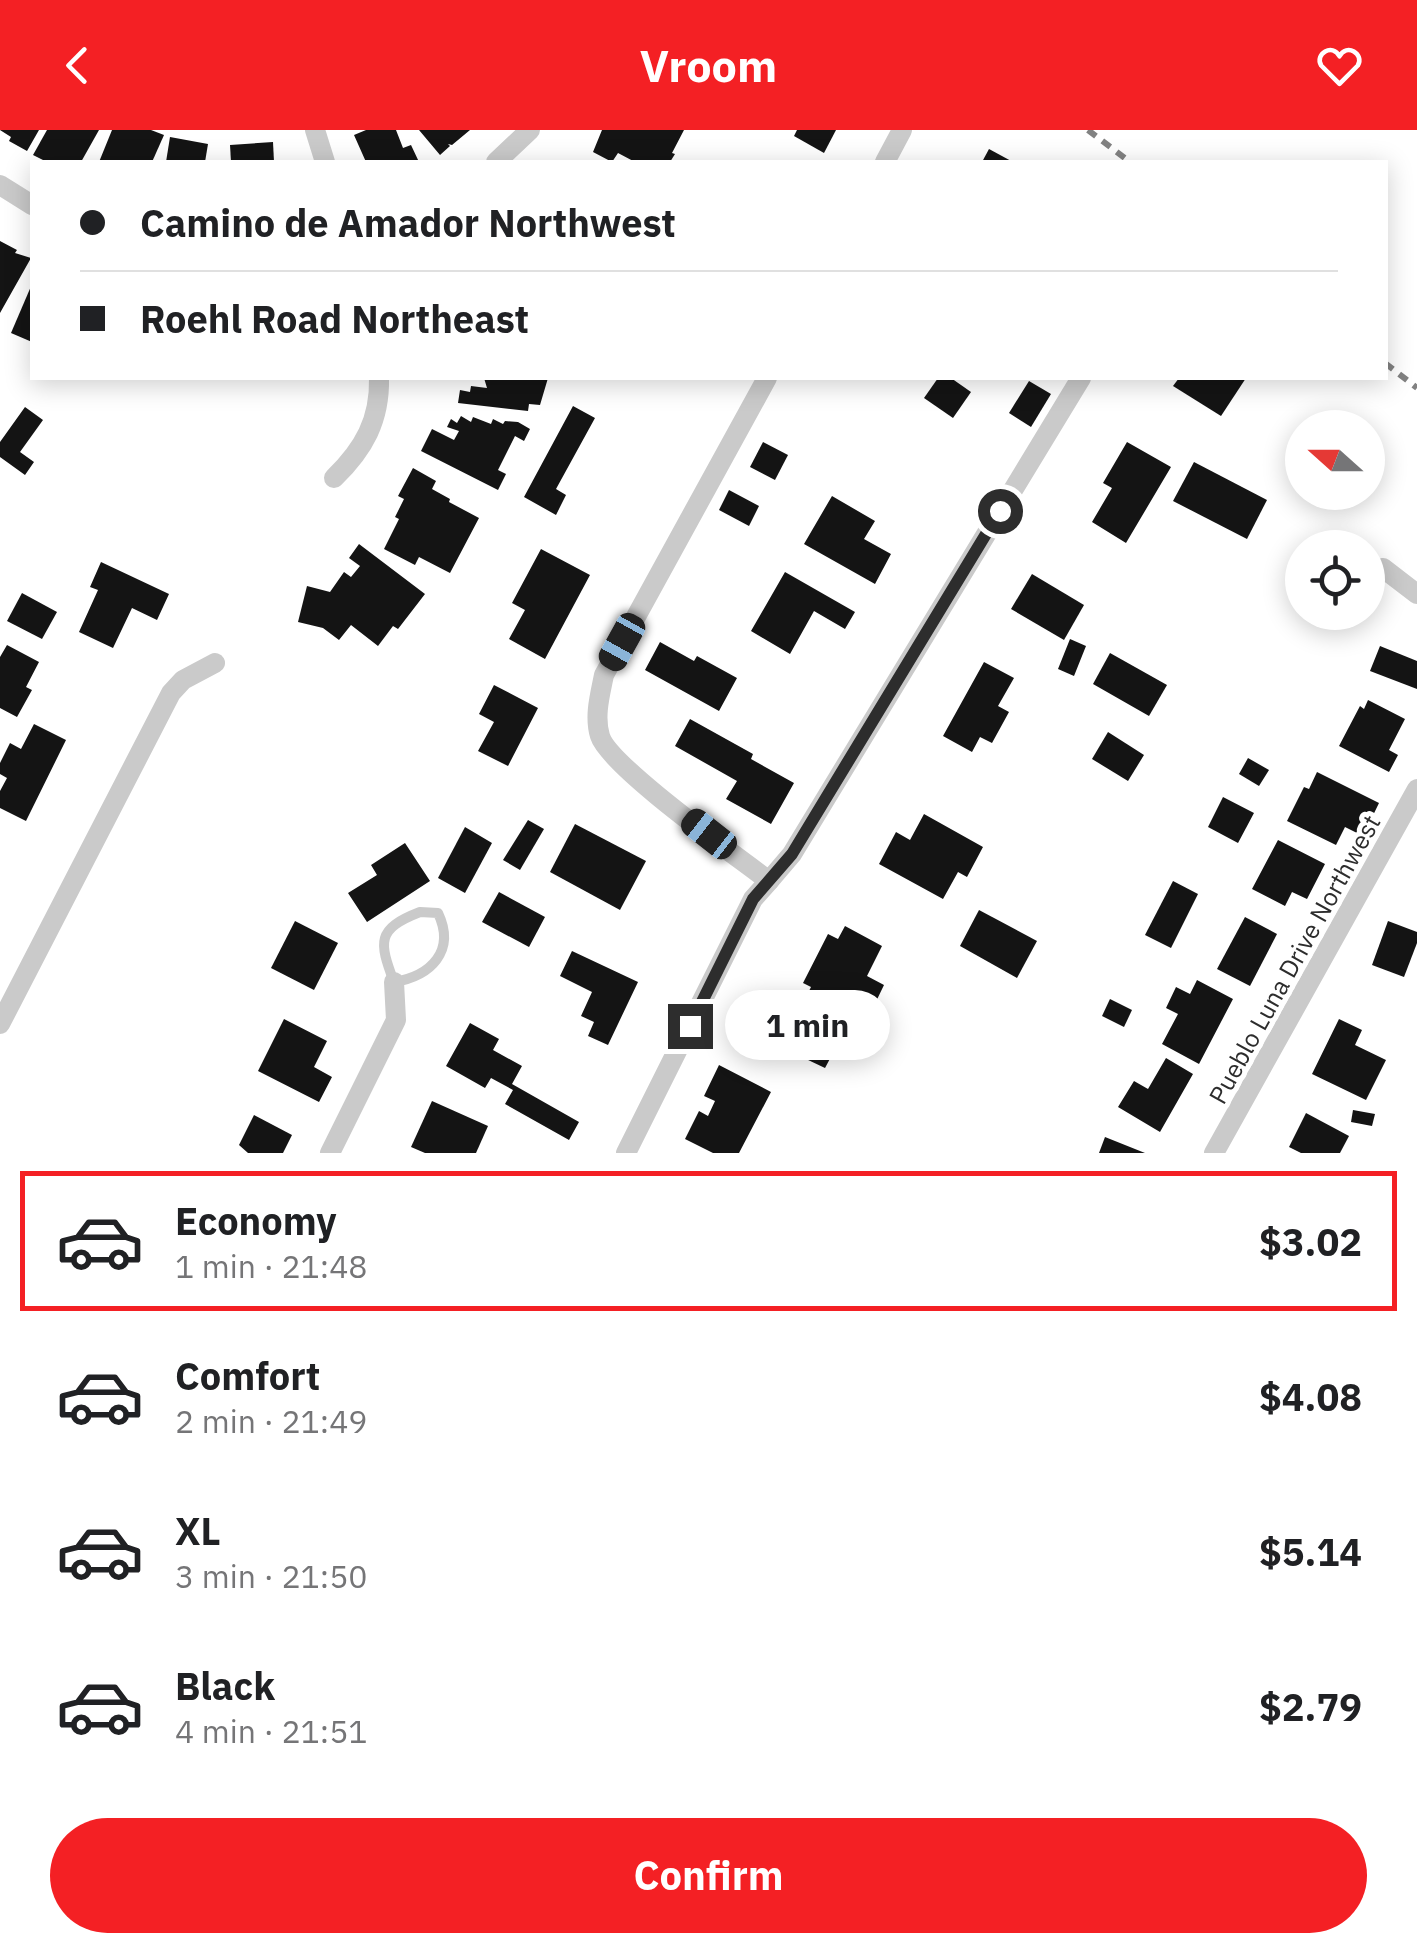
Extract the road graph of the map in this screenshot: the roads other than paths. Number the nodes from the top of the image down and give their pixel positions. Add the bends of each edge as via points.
1 (315, 130) edge
2 (530, 130) edge
3 (902, 130) edge
4 (324, 160) edge
5 (498, 160) edge
6 (885, 160) edge
7 (0, 186) edge
8 (30, 203) edge
9 (379, 380) edge
10 (766, 380) edge
11 (1080, 380) edge
12 (334, 478) dead end
13 (1385, 570) edge
14 (1417, 594) edge
15 (215, 663) dead end
16 (1417, 788) edge
17 (769, 881) junction
18 (394, 982) junction
19 (0, 1024) edge
20 (330, 1153) edge
21 (626, 1153) edge
22 (1214, 1153) edge

1 - 4 street
2 - 5 street
3 - 6 street
7 - 8 street
9 - 12 street via 368,436
10 - 17 street via 604,675 598,704 600,738 619,764
11 - 17 street via 792,854
13 - 14 street
15 - 19 street via 171,692
16 - 22 street, Pueblo Luna Drive Northwest
17 - 21 street via 753,899
18 - 18 lane via 382,950 386,933 404,918 438,912 445,928 430,970
18 - 20 street via 396,1020

